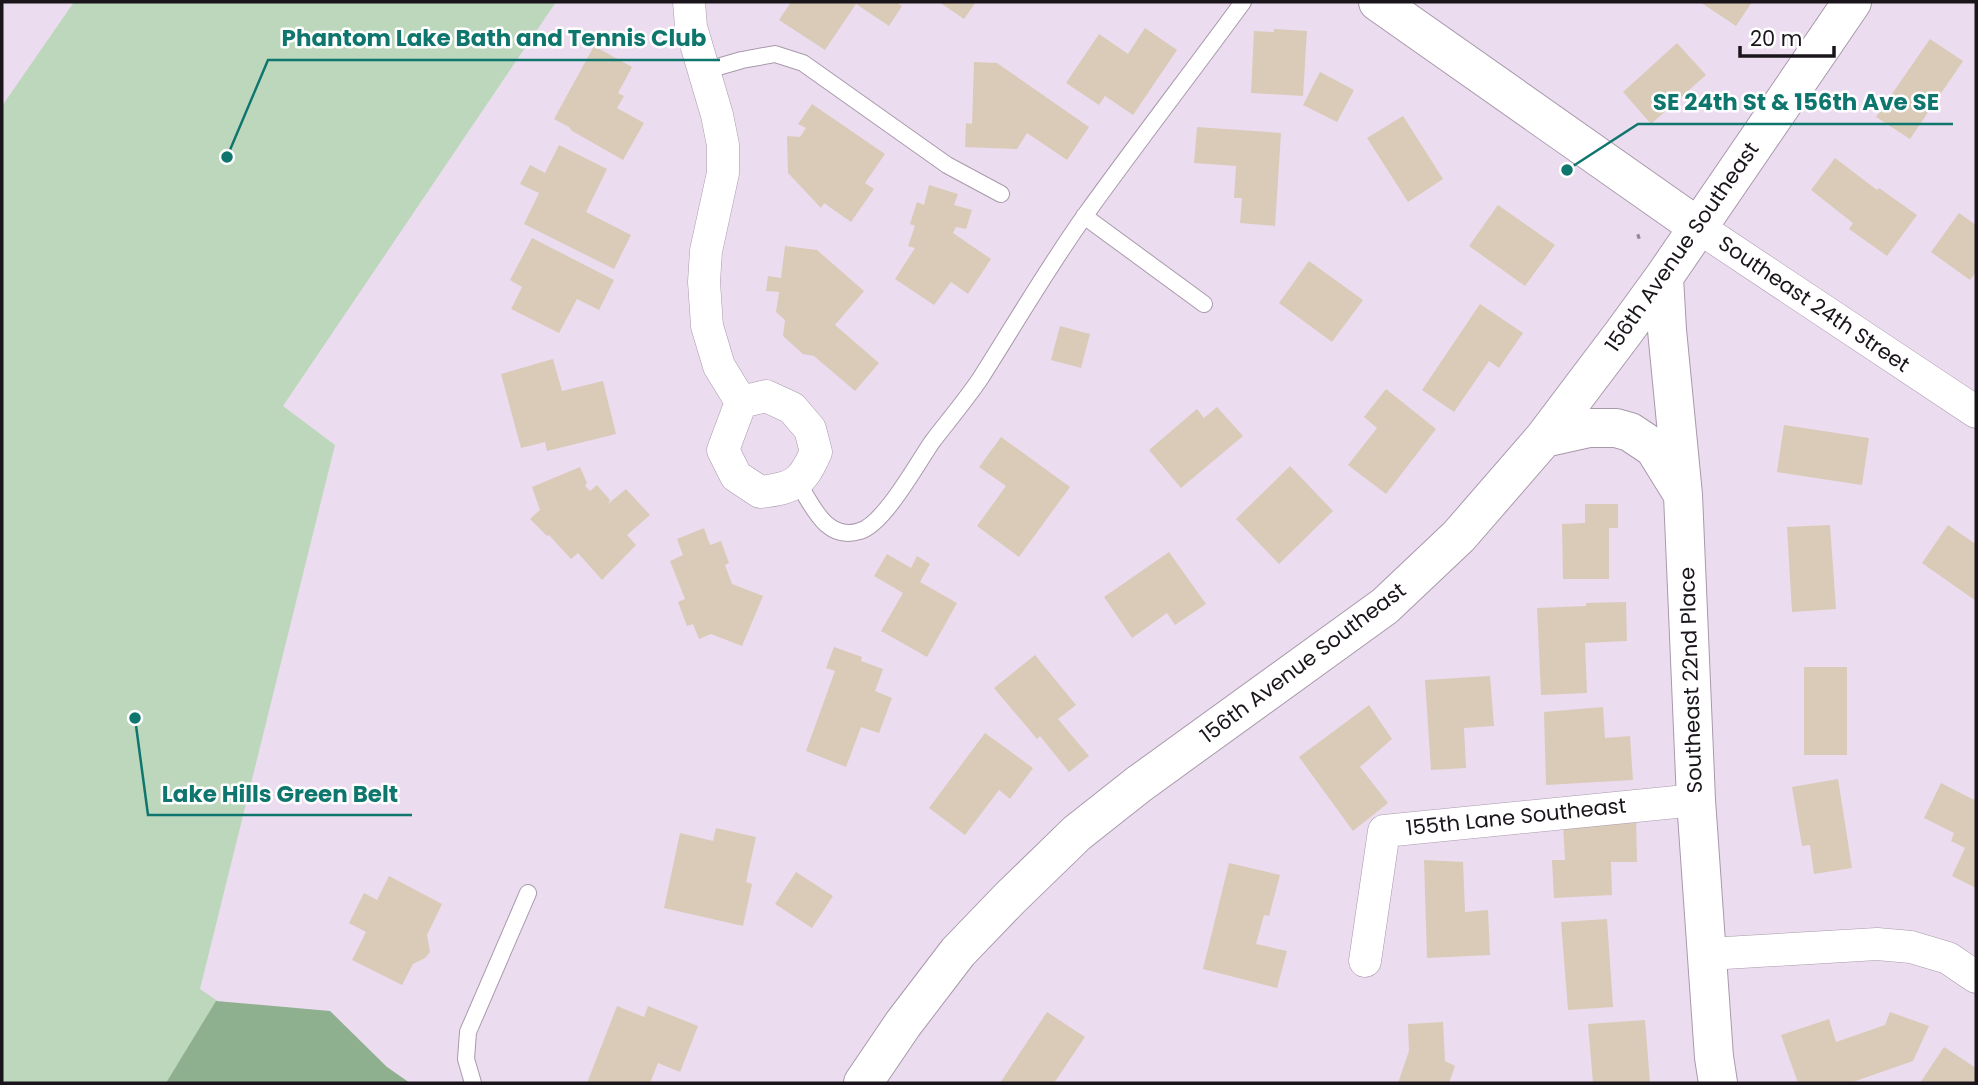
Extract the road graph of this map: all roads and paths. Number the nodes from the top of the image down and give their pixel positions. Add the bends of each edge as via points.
1 (689, 2) edge
2 (1243, 2) edge
3 (1378, 2) edge
4 (1852, 2) edge
5 (704, 71) junction
6 (1001, 194) dead end
7 (1084, 216) junction
8 (1698, 227) junction
9 (1664, 277) junction
10 (1204, 304) dead end
11 (741, 402) junction
12 (1976, 412) edge
13 (1544, 438) junction
14 (797, 481) junction
15 (1683, 495) junction
16 (1696, 800) junction
17 (528, 893) dead end
18 (1708, 954) junction
19 (1365, 961) dead end
20 (1976, 977) edge
21 (473, 1083) edge
22 (863, 1083) edge
23 (1718, 1083) edge

1 - 5 street
2 - 7 lane
3 - 8 street, Southeast 24th Street
4 - 8 street, 156th Avenue Southeast
5 - 6 lane via 775,54 803,63 947,165
5 - 11 street via 723,145 723,173 706,251 707,326 719,366
7 - 10 lane
7 - 14 lane via 977,382 873,524 845,534 831,530
8 - 9 street, 156th Avenue Southeast
8 - 12 street, Southeast 24th Street
9 - 13 street, 156th Avenue Southeast
9 - 15 street, Southeast 22nd Place
11 - 14 street via 766,397 792,408 810,429 816,452
11 - 14 street via 723,450 736,476 760,492 784,489
13 - 15 street via 1588,428 1630,432 1654,448
13 - 22 street, 156th Avenue Southeast via 1459,536 1385,606 1077,833 958,952
15 - 16 street, Southeast 22nd Place
16 - 18 street, Southeast 22nd Place
16 - 19 street, 155th Lane Southeast via 1384,831
17 - 21 lane via 468,1032 466,1059
18 - 20 street via 1877,944 1911,947 1948,958
18 - 23 street, Southeast 22nd Place

